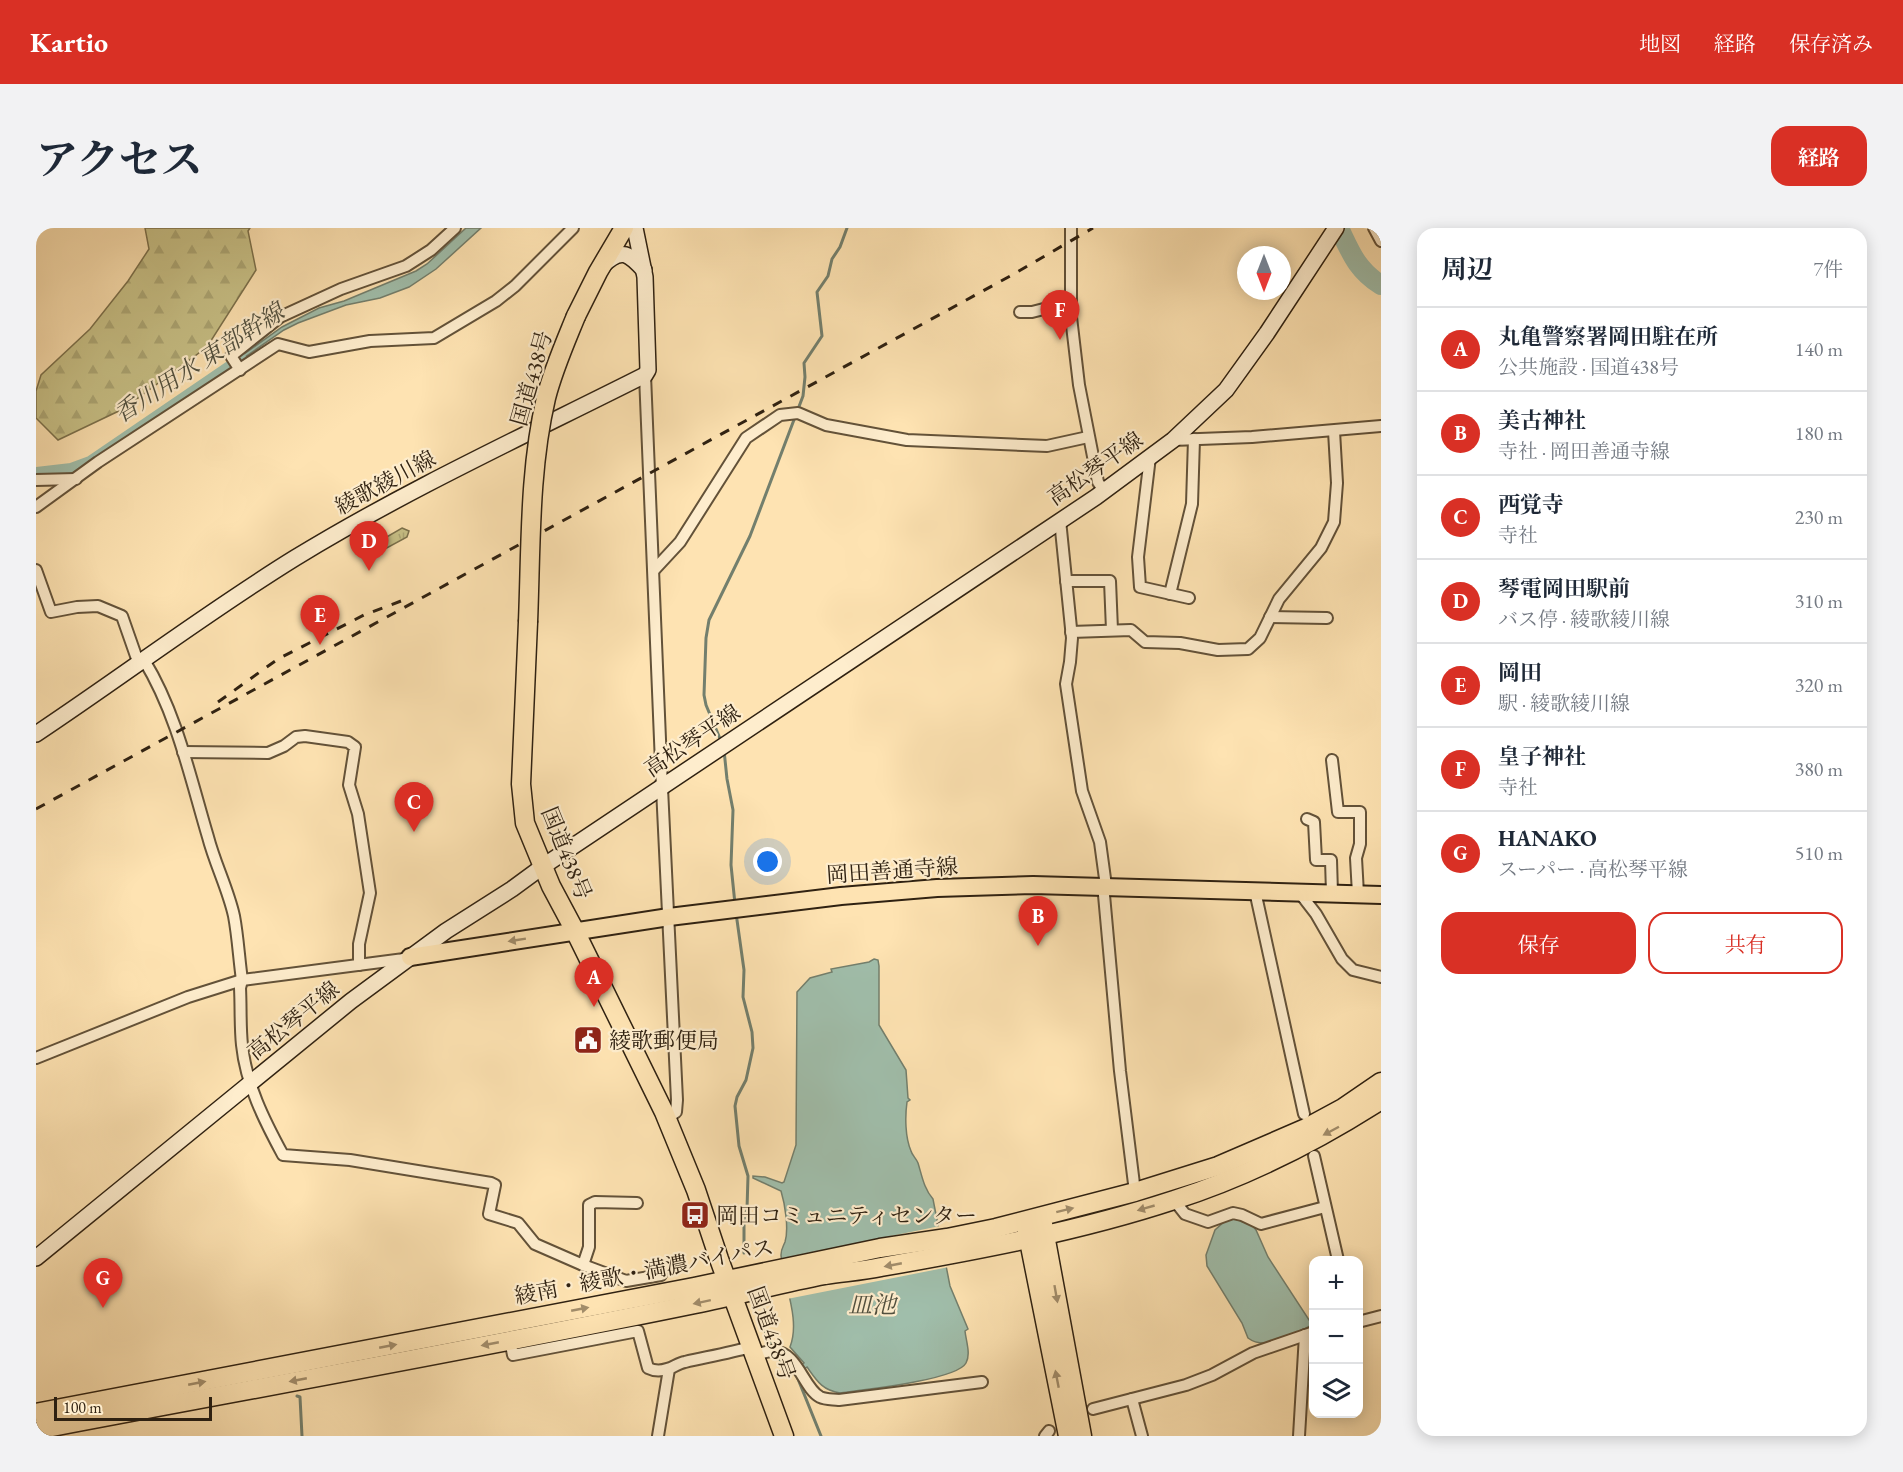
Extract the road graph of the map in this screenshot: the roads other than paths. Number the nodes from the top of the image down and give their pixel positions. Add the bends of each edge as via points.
1 (455, 228) edge
2 (624, 228) edge
3 (635, 228) edge
4 (1071, 228) edge
5 (1374, 228) edge
6 (1336, 229) edge
7 (568, 230) edge
8 (1381, 241) edge
9 (601, 267) junction
10 (644, 270) junction
11 (1071, 302) junction
12 (1020, 312) dead end
13 (236, 365) junction
14 (645, 375) junction
15 (1381, 426) edge
16 (1334, 431) junction
17 (1088, 438) junction
18 (1194, 439) junction
19 (1173, 440) junction
20 (1150, 457) junction
21 (76, 479) junction
22 (36, 480) edge
23 (1104, 490) junction
24 (36, 507) edge
25 (1060, 520) junction
26 (36, 570) edge
27 (654, 570) junction
28 (1066, 581) junction
29 (1170, 594) junction
30 (1189, 598) dead end
31 (1270, 617) junction
32 (1327, 618) dead end
33 (1112, 630) junction
34 (1071, 632) junction
35 (142, 661) junction
36 (36, 734) edge
37 (183, 752) junction
38 (1332, 760) dead end
39 (662, 788) junction
40 (1307, 819) dead end
41 (542, 867) junction
42 (1106, 886) junction
43 (1255, 891) junction
44 (1299, 892) junction
45 (1332, 893) junction
46 (1358, 894) junction
47 (1381, 895) edge
48 (669, 917) junction
49 (575, 931) junction
50 (410, 957) junction
51 (359, 964) junction
52 (1381, 977) edge
53 (242, 980) junction
54 (36, 1058) edge
55 (1381, 1082) edge
56 (251, 1083) junction
57 (1381, 1100) edge
58 (1304, 1114) dead end
59 (667, 1118) junction
60 (1314, 1156) dead end
61 (1135, 1192) junction
62 (1174, 1200) junction
63 (638, 1203) dead end
64 (1325, 1207) junction
65 (1035, 1227) junction
66 (1337, 1256) edge
67 (36, 1258) edge
68 (583, 1265) junction
69 (661, 1275) dead end
70 (729, 1288) junction
71 (1381, 1316) edge
72 (1363, 1321) edge
73 (1309, 1334) edge
74 (1309, 1343) edge
75 (512, 1350) dead end
76 (753, 1351) junction
77 (669, 1369) junction
78 (982, 1382) dead end
79 (1132, 1399) junction
80 (1093, 1409) dead end
81 (36, 1413) edge
82 (36, 1430) edge
83 (657, 1436) edge
84 (784, 1436) edge
85 (1068, 1436) edge
86 (1083, 1436) edge
87 (1142, 1436) edge
88 (1299, 1436) edge

1 - 13 street via 406,266 280,316 231,356
2 - 9 highway, 国道438号
3 - 10 main road
4 - 11 street
5 - 8 street
6 - 19 main road, 高松琴平線 via 1226,390
7 - 13 street via 515,286 434,338 370,341 309,352 278,344
9 - 10 main road via 612,256 626,254
9 - 41 highway, 国道438号, bridge via 554,370 537,446 521,802
10 - 14 main road via 648,370
11 - 12 street
11 - 17 street
13 - 21 street
14 - 27 street
14 - 35 main road, 綾歌綾川線 via 408,493 232,599
15 - 16 street
16 - 18 street
16 - 31 street via 1334,522 1321,548 1279,599
17 - 23 street via 1098,482
17 - 27 street via 1047,446 907,440 826,425 796,413 780,415 746,438 680,542
18 - 19 street
18 - 29 street via 1192,504
19 - 20 main road, 高松琴平線
20 - 23 main road, 高松琴平線
20 - 29 street via 1138,557 1140,587
21 - 22 street
21 - 24 street
23 - 25 main road, 高松琴平線
25 - 28 street
25 - 39 main road, 高松琴平線
26 - 35 street via 51,612 98,606 122,616
27 - 39 street
28 - 33 street via 1110,581
28 - 34 street
29 - 30 street
31 - 32 street
31 - 33 street via 1260,638 1248,650 1145,642 1131,630
33 - 34 street
34 - 42 street via 1067,693 1082,791 1100,842
35 - 36 main road, 綾歌綾川線
35 - 37 street via 164,700
37 - 51 street via 268,753 305,736 348,742 355,747 349,785 358,814 370,893 359,944
37 - 53 street via 234,918
38 - 46 street via 1338,812 1360,812
39 - 41 main road, 高松琴平線
39 - 48 street
40 - 45 street via 1314,822 1316,860 1331,860
41 - 49 highway, 国道438号
41 - 50 main road, 高松琴平線
42 - 43 main road, 岡田善通寺線
42 - 48 main road, 岡田善通寺線 via 937,888
42 - 61 street via 1120,1071
43 - 44 main road, 岡田善通寺線
43 - 58 street
44 - 45 main road, 岡田善通寺線
44 - 52 street via 1342,959 1353,970
45 - 46 main road, 岡田善通寺線
46 - 47 main road, 岡田善通寺線
48 - 49 main road, 岡田善通寺線
48 - 59 street via 677,1106 676,1112
49 -> 50 main road, 岡田善通寺線
49 - 59 highway, 国道438号
50 - 51 street
50 - 56 main road, 高松琴平線
51 - 53 street
53 - 54 street via 188,997
53 - 56 street via 242,1044
55 - 61 highway, 綾南・綾歌・満濃バイパス via 1343,1108 1271,1144 1218,1166
56 - 67 main road, 高松琴平線
56 - 68 street via 263,1118 283,1155 350,1160 491,1183 495,1190 489,1214 518,1223 535,1244
57 -> 62 highway, 綾南・綾歌・満濃バイパス via 1348,1122 1276,1158
59 - 70 highway, 国道438号
60 - 64 street
65 -> 61 highway, 綾南・綾歌・満濃バイパス
62 - 64 street via 1185,1214 1208,1222 1233,1213 1261,1224
62 -> 65 highway, 綾南・綾歌・満濃バイパス
63 - 68 street via 589,1205 589,1247
64 - 66 street
65 - 70 highway, 綾南・綾歌・満濃バイパス
85 -> 65 highway
65 -> 86 highway
68 - 69 street via 626,1282
70 - 76 highway, 国道438号
81 -> 70 highway, 綾南・綾歌・満濃バイパス
70 -> 82 highway, 綾南・綾歌・満濃バイパス
71 - 72 street
73 - 79 street via 1253,1353 1186,1385
74 - 88 street
75 - 77 street via 513,1355 638,1330 648,1368
76 - 77 street via 710,1355
76 - 78 street via 784,1354 817,1396 825,1399
76 - 84 highway, 国道438号
77 - 83 street
79 - 80 street
79 - 87 street

